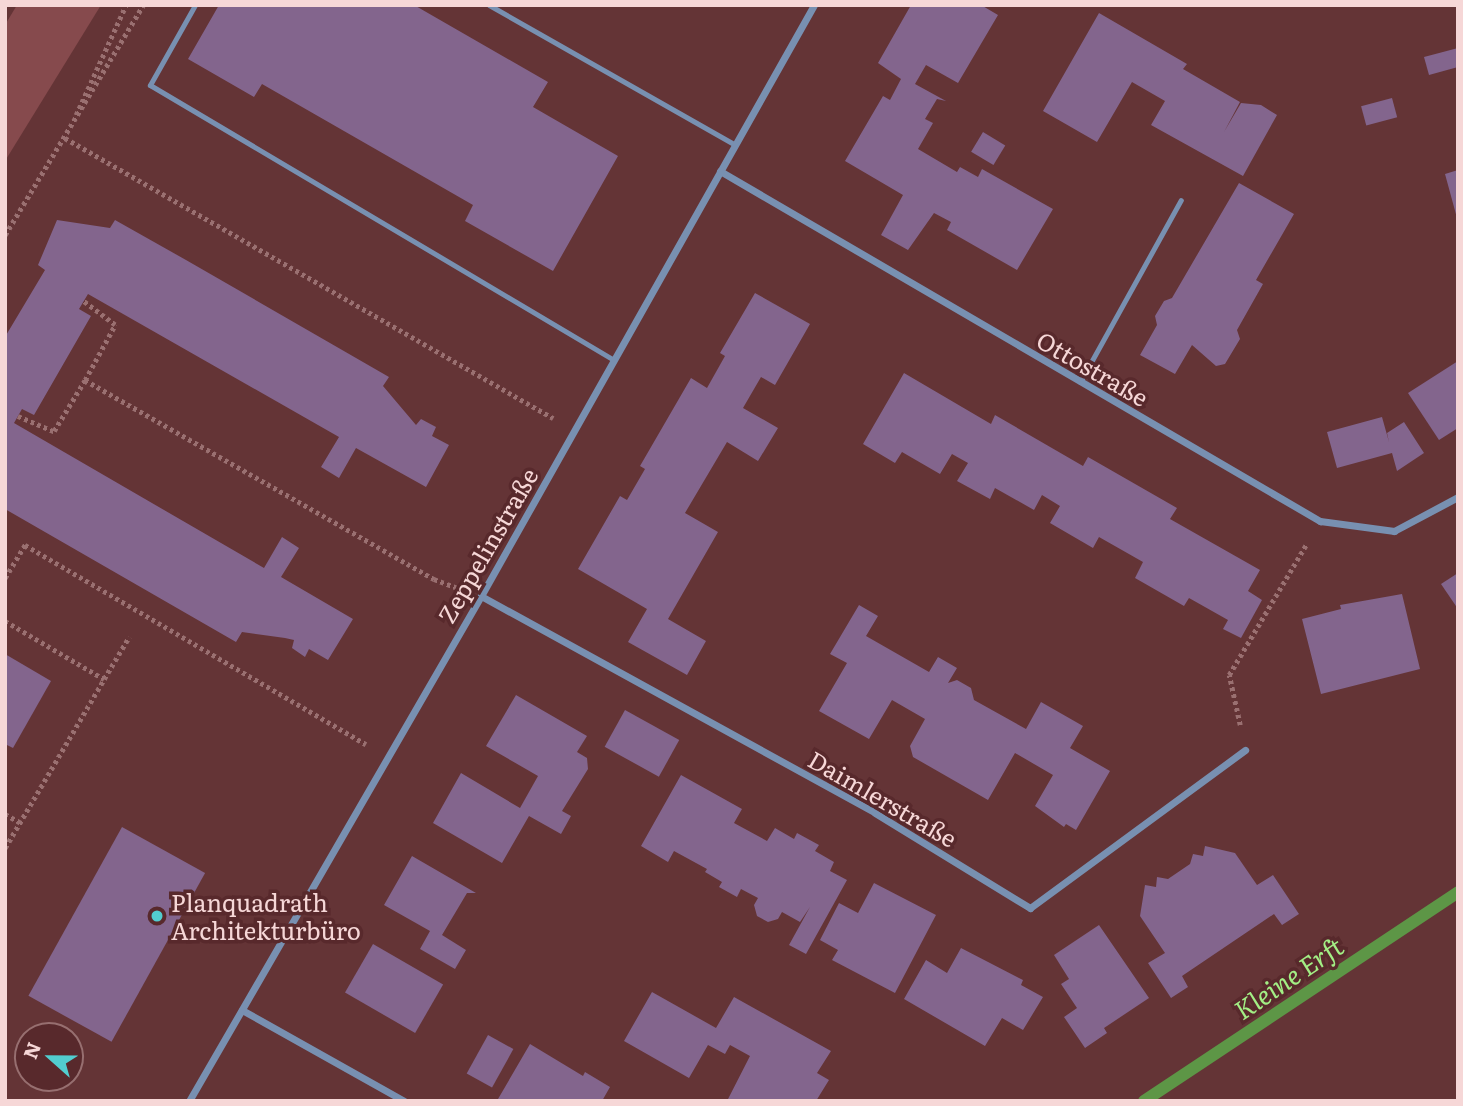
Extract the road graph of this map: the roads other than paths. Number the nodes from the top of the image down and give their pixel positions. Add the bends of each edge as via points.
1 (195, 5) edge
2 (489, 5) edge
3 (814, 5) edge
4 (735, 145) junction
5 (720, 171) junction
6 (1181, 200) dead end
7 (614, 360) junction
8 (1080, 382) junction
9 (1458, 497) edge
10 (481, 596) junction
11 (1245, 750) road end
12 (242, 1010) junction
13 (189, 1101) edge
14 (404, 1101) edge

1 - 7 lane via 150,85
2 - 4 lane
3 - 4 street, Zeppelinstraße
4 - 5 street, Zeppelinstraße
5 - 7 street, Zeppelinstraße
5 - 8 street, Ottostraße
6 - 8 lane
7 - 10 street, Zeppelinstraße
8 - 9 street, Ottostraße via 1320,521 1394,531
10 - 11 street, Daimlerstraße via 875,813 1030,908
10 - 12 street, Zeppelinstraße
12 - 13 street, Zeppelinstraße
12 - 14 street

